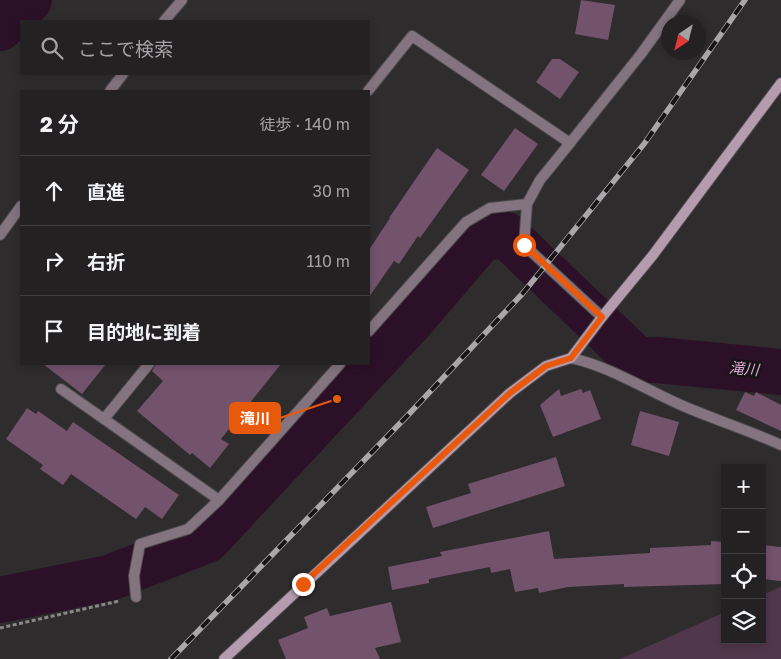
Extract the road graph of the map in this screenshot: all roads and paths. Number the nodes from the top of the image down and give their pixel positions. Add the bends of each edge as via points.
1 (182, 0) edge
2 (680, 0) edge
3 (165, 20) edge
4 (122, 75) edge
5 (780, 86) edge
6 (111, 90) edge
7 (369, 90) edge
8 (570, 143) junction
9 (527, 204) junction
10 (20, 207) edge
11 (0, 235) edge
12 (602, 317) junction
13 (370, 330) edge
14 (571, 358) junction
15 (148, 365) edge
16 (339, 365) edge
17 (61, 389) dead end
18 (104, 419) junction
19 (781, 445) edge
20 (219, 500) junction
21 (136, 597) joint
22 (0, 628) edge
23 (224, 659) edge

1 - 3 street
2 - 8 street
4 - 6 street
5 - 12 street via 654,255
7 - 8 street via 412,36
8 - 9 street via 540,180
9 - 12 street via 524,245
9 - 13 street via 490,208 466,222
10 - 11 street
12 - 14 street
14 - 19 street via 591,362 687,408
14 - 23 street via 546,366 510,393
15 - 18 street
16 - 20 street
17 - 18 street
18 - 20 street
20 - 21 street via 188,529 140,544 134,576
21 - 22 path

